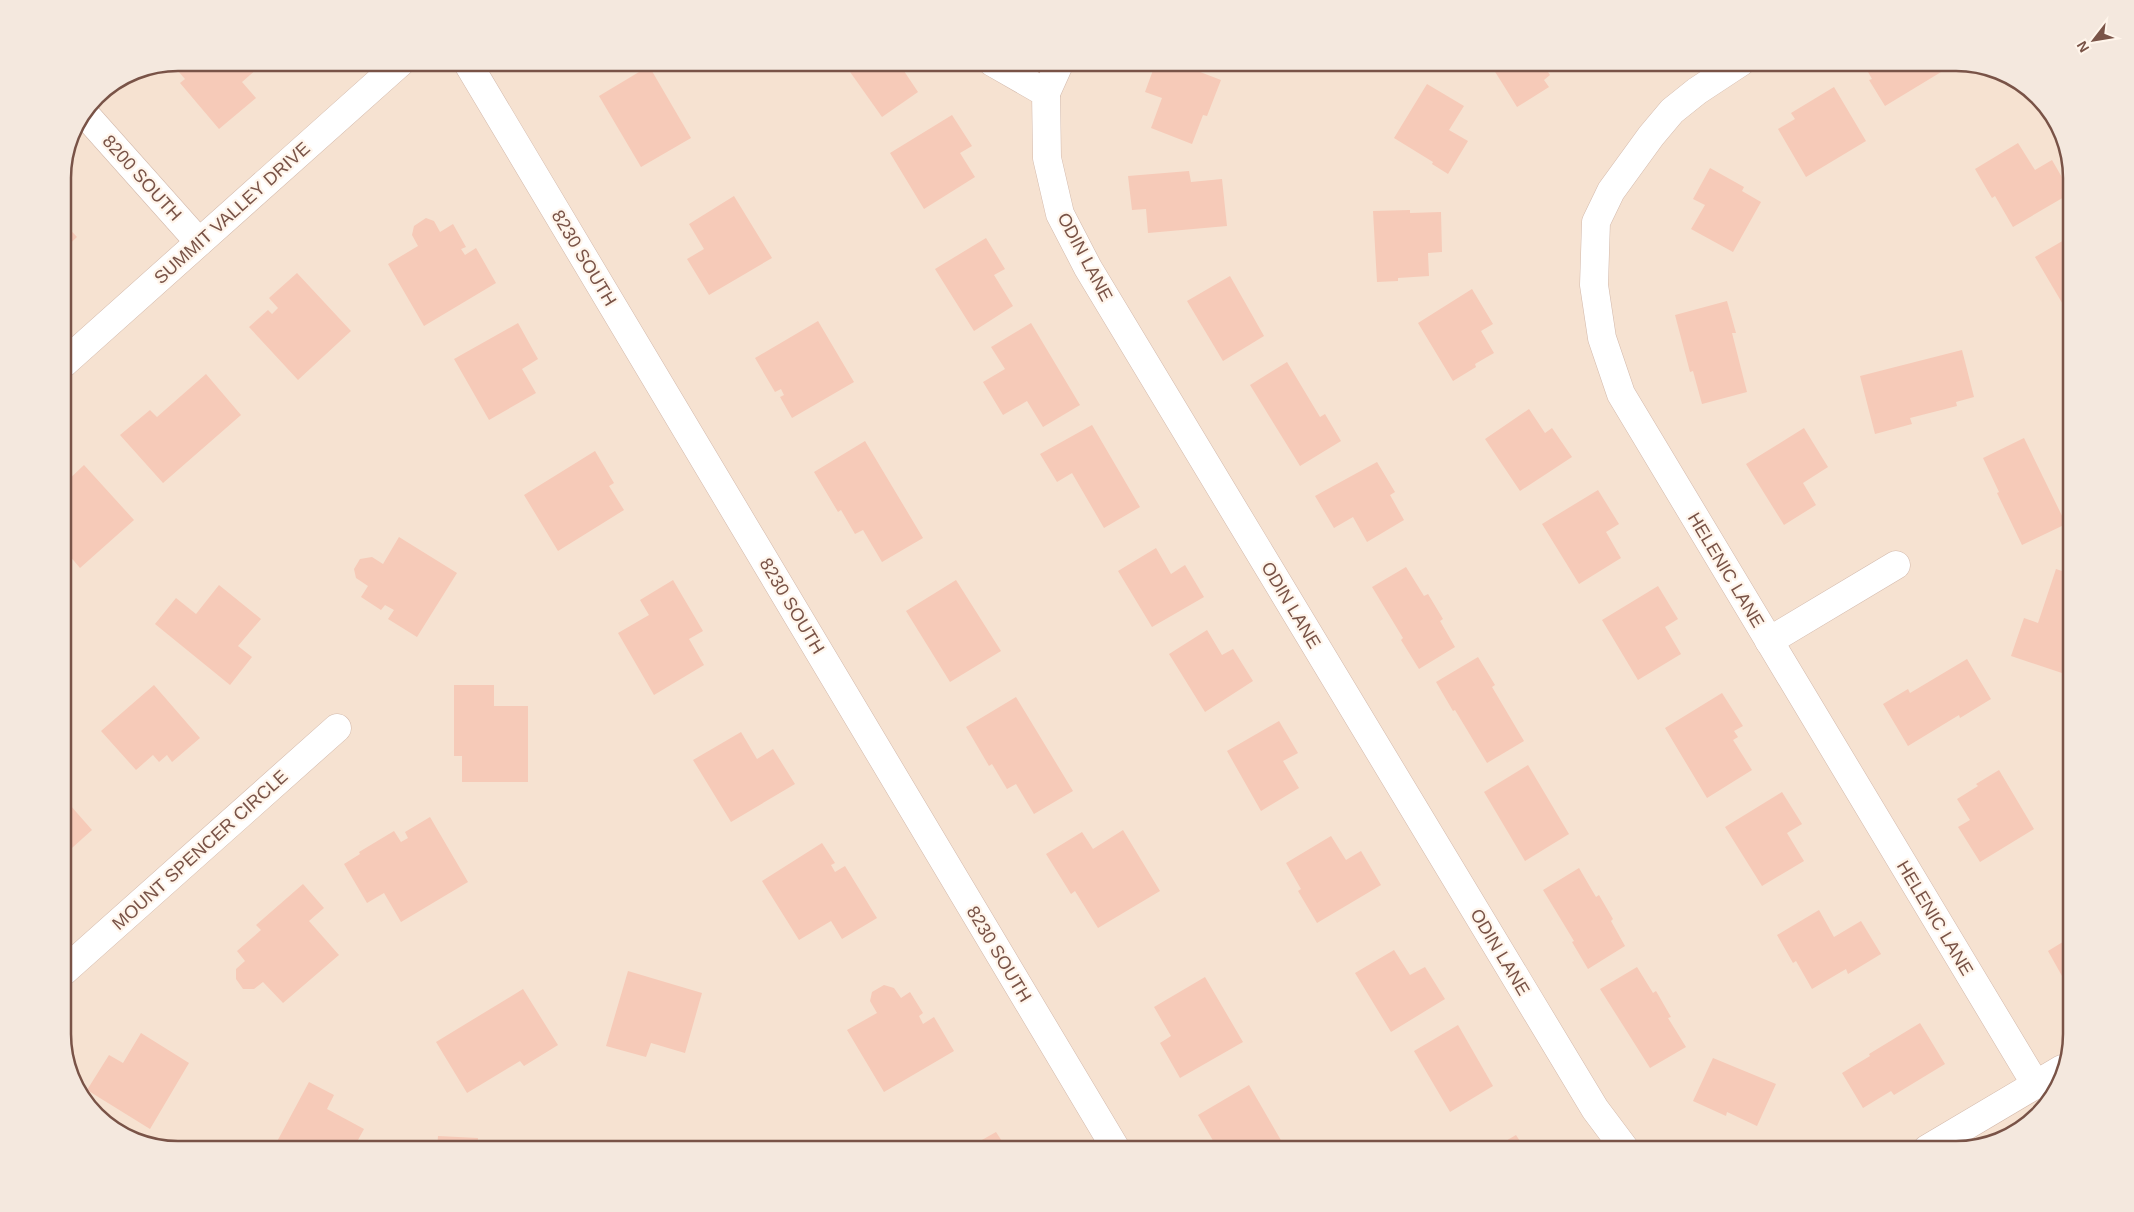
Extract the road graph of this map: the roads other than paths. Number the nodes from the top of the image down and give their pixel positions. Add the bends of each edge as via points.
1 (391, 71) edge
2 (472, 71) edge
3 (1008, 71) edge
4 (1056, 71) edge
5 (1727, 71) edge
6 (1046, 93) junction
7 (89, 119) edge
8 (199, 242) junction
9 (71, 357) edge
10 (1896, 565) dead end
11 (1769, 641) junction
12 (337, 728) dead end
13 (71, 965) edge
14 (2056, 1073) edge
15 (2036, 1085) junction
16 (1111, 1141) edge
17 (1618, 1141) edge
18 (1942, 1141) edge

1 - 8 street, SUMMIT VALLEY DRIVE
2 - 16 street, 8230 SOUTH
3 - 6 street
4 - 6 street
5 - 11 street, HELENIC LANE via 1672,112 1611,191 1596,222 1594,284 1602,338 1621,394
6 - 17 street, ODIN LANE via 1048,158 1060,214 1088,268 1594,1110
7 - 8 street, 8200 SOUTH
8 - 9 street, SUMMIT VALLEY DRIVE
10 - 11 street
11 - 15 street, HELENIC LANE
12 - 13 street, MOUNT SPENCER CIRCLE
14 - 15 street
15 - 18 street

